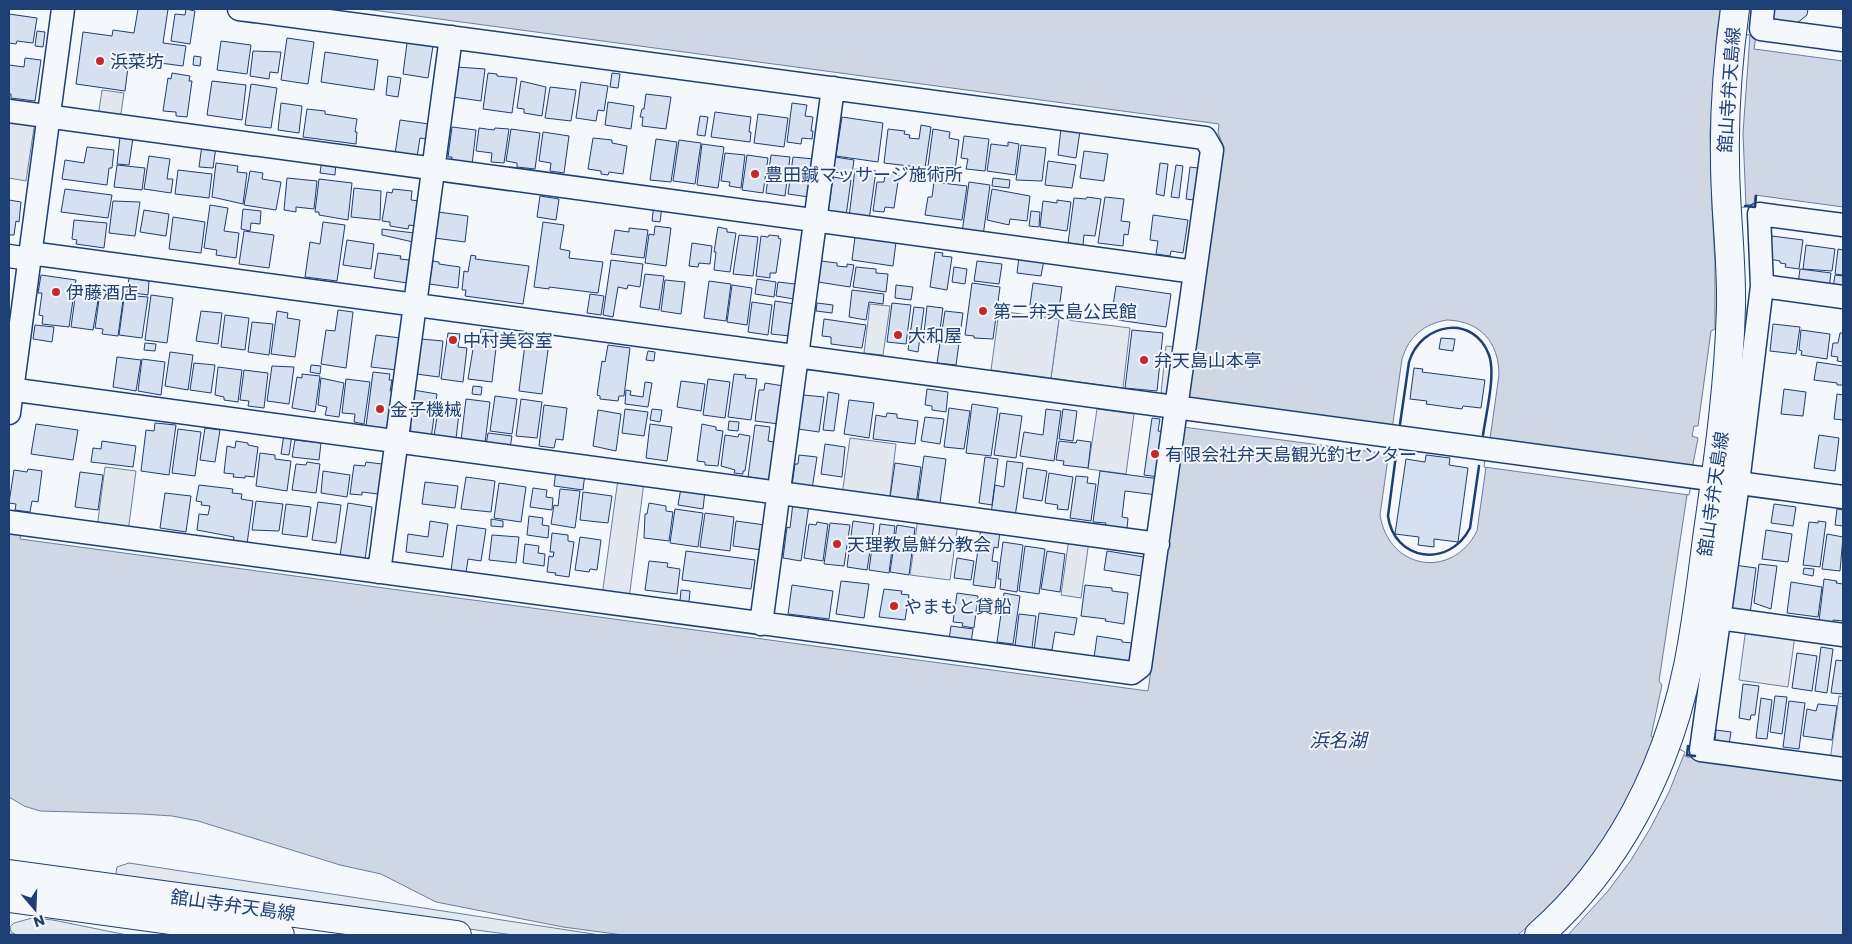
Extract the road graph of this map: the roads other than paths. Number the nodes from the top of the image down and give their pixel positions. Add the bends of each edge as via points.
1 (63, 9) edge
2 (239, 9) edge
3 (1763, 9) edge
4 (1733, 21) edge
5 (451, 37) junction
6 (1843, 40) edge
7 (833, 88) junction
8 (9, 111) edge
9 (48, 117) junction
10 (434, 169) junction
11 (816, 220) junction
12 (1843, 225) edge
13 (23, 256) edge
14 (1195, 272) junction
15 (1762, 286) junction
16 (1843, 297) edge
17 (415, 304) junction
18 (798, 356) junction
19 (10, 389) edge
20 (1179, 408) junction
21 (9, 413) edge
22 (397, 441) junction
23 (1716, 480) junction
24 (779, 493) junction
25 (1843, 497) edge
26 (9, 522) edge
27 (1158, 544) junction
28 (379, 572) junction
29 (1718, 618) junction
30 (761, 624) junction
31 (1843, 635) edge
32 (1843, 769) edge
33 (9, 874) edge
34 (9, 898) edge
35 (280, 935) edge
36 (457, 935) edge
37 (1539, 935) edge

1 - 9 street
2 - 5 street
3 - 6 street via 1760,29
4 - 23 main road, 舘山寺弁天島線 via 1725,133 1731,306
5 - 7 street
5 - 10 street
7 - 11 street
7 - 14 street via 1205,138 1212,150
8 - 9 street
9 - 10 street
9 - 13 street
10 - 11 street
10 - 17 street
11 - 14 street
11 - 18 street
12 - 15 street via 1760,214
13 - 17 street
13 - 19 street
14 - 20 street
15 - 16 street
15 - 23 street
17 - 18 street
17 - 22 street
18 - 20 street
18 - 24 street
19 - 21 street
19 - 22 street
20 - 23 street
20 - 27 street
22 - 24 street
22 - 28 street
23 - 25 street
23 - 29 street
23 - 37 main road, 舘山寺弁天島線 via 1688,666 1668,740 1651,784 1615,849 1593,879
24 - 27 street
24 - 30 street
26 - 28 street
27 - 30 street via 1140,667 1132,673
28 - 30 street
29 - 31 street
29 - 32 street via 1701,750
33 - 36 main road, 舘山寺弁天島線
34 - 35 main road, 舘山寺弁天島線

